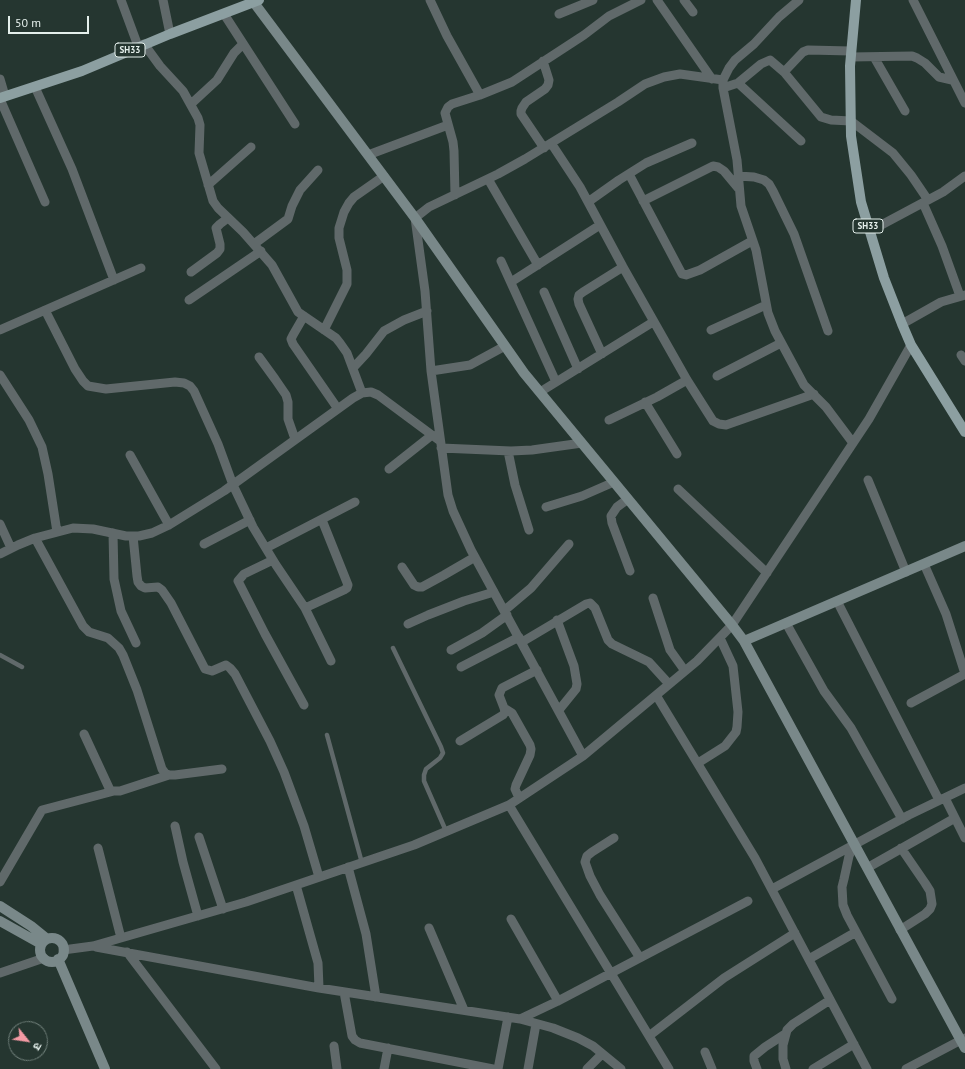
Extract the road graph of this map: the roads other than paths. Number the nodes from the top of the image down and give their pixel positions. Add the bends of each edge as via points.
1 (121, 0) edge
2 (163, 0) edge
3 (430, 0) edge
4 (593, 0) edge
5 (640, 0) edge
6 (657, 0) edge
7 (684, 0) edge
8 (799, 0) edge
9 (856, 0) edge
10 (913, 0) edge
11 (255, 1) edge
12 (693, 12) dead end
13 (224, 14) junction
14 (559, 14) dead end
15 (170, 34) junction
16 (243, 44) junction
17 (141, 45) junction
18 (851, 54) junction
19 (874, 57) junction
20 (543, 62) junction
21 (784, 72) junction
22 (712, 78) junction
23 (0, 79) edge
24 (952, 80) junction
25 (738, 83) junction
26 (723, 84) junction
27 (35, 87) junction
28 (480, 95) junction
29 (2, 98) edge
30 (191, 104) junction
31 (965, 104) edge
32 (905, 111) dead end
33 (851, 122) junction
34 (295, 124) dead end
35 (448, 125) junction
36 (801, 141) dead end
37 (692, 143) dead end
38 (547, 145) junction
39 (251, 147) dead end
40 (368, 156) junction
41 (318, 170) dead end
42 (629, 174) junction
43 (384, 176) junction
44 (738, 176) junction
45 (965, 176) edge
46 (488, 179) junction
47 (208, 185) junction
48 (740, 190) junction
49 (455, 195) junction
50 (926, 201) junction
51 (45, 202) dead end
52 (588, 202) junction
53 (643, 202) junction
54 (228, 218) junction
55 (415, 218) junction
56 (600, 225) junction
57 (870, 231) junction
58 (752, 241) junction
59 (254, 244) junction
60 (260, 251) junction
61 (501, 261) dead end
62 (538, 265) junction
63 (623, 267) junction
64 (141, 268) dead end
65 (191, 272) dead end
66 (114, 280) junction
67 (511, 282) junction
68 (544, 292) dead end
69 (963, 296) edge
70 (189, 300) dead end
71 (766, 304) junction
72 (45, 310) junction
73 (427, 311) junction
74 (304, 316) junction
75 (653, 322) junction
76 (902, 324) junction
77 (0, 330) edge
78 (324, 330) junction
79 (711, 330) dead end
80 (828, 331) dead end
81 (781, 343) junction
82 (911, 345) junction
83 (505, 346) junction
84 (602, 354) junction
85 (259, 357) dead end
86 (353, 368) junction
87 (578, 368) junction
88 (431, 371) junction
89 (0, 375) edge
90 (717, 376) dead end
91 (687, 380) junction
92 (556, 382) junction
93 (540, 392) junction
94 (362, 393) junction
95 (814, 394) junction
96 (646, 402) junction
97 (338, 409) junction
98 (609, 420) dead end
99 (965, 432) edge
100 (295, 439) junction
101 (438, 441) junction
102 (582, 443) junction
103 (852, 443) junction
104 (508, 451) junction
105 (677, 454) dead end
106 (130, 455) dead end
107 (388, 469) dead end
108 (868, 480) dead end
109 (614, 482) junction
110 (233, 485) junction
111 (678, 489) dead end
112 (628, 499) junction
113 (355, 502) dead end
114 (546, 507) dead end
115 (250, 520) junction
116 (322, 520) junction
117 (0, 524) edge
118 (169, 525) junction
119 (529, 530) dead end
120 (57, 532) junction
121 (113, 533) junction
122 (133, 536) junction
123 (35, 538) junction
124 (204, 544) dead end
125 (569, 544) dead end
126 (965, 546) edge
127 (10, 548) junction
128 (266, 548) junction
129 (0, 554) edge
130 (475, 557) junction
131 (273, 560) junction
132 (924, 564) junction
133 (402, 567) dead end
134 (630, 571) dead end
135 (906, 572) junction
136 (767, 573) junction
137 (494, 592) junction
138 (653, 598) dead end
139 (837, 601) junction
140 (305, 608) junction
141 (506, 613) junction
142 (557, 620) junction
143 (786, 623) junction
144 (408, 624) dead end
145 (732, 625) junction
146 (720, 638) junction
147 (521, 640) junction
148 (744, 641) junction
149 (136, 643) dead end
150 (393, 648) dead end
151 (452, 650) dead end
152 (0, 654) edge
153 (331, 661) dead end
154 (22, 667) dead end
155 (461, 667) dead end
156 (537, 670) junction
157 (685, 671) junction
158 (669, 684) junction
159 (656, 695) junction
160 (911, 703) dead end
161 (304, 704) dead end
162 (504, 708) junction
163 (559, 710) junction
164 (84, 734) dead end
165 (327, 735) dead end
166 (460, 741) dead end
167 (584, 756) junction
168 (698, 763) junction
169 (222, 769) dead end
170 (169, 775) junction
171 (965, 788) edge
172 (114, 792) junction
173 (519, 798) junction
174 (942, 799) junction
175 (509, 805) junction
176 (955, 818) junction
177 (902, 819) junction
178 (175, 826) dead end
179 (446, 831) junction
180 (199, 837) dead end
181 (614, 838) dead end
182 (965, 838) edge
183 (854, 846) junction
184 (98, 848) dead end
185 (901, 848) junction
186 (362, 863) junction
187 (348, 867) junction
188 (867, 868) junction
189 (319, 877) junction
190 (0, 882) edge
191 (296, 885) junction
192 (772, 889) junction
193 (748, 902) dead end
194 (0, 906) edge
195 (223, 909) junction
196 (198, 916) junction
197 (511, 919) dead end
198 (0, 921) edge
199 (429, 928) dead end
200 (900, 930) junction
201 (856, 932) junction
202 (795, 933) junction
203 (121, 938) junction
204 (44, 941) junction
205 (92, 946) junction
206 (63, 950) junction
207 (127, 952) junction
208 (44, 958) junction
209 (640, 958) junction
210 (58, 959) junction
211 (809, 959) junction
212 (0, 973) edge
213 (611, 974) junction
214 (319, 988) junction
215 (344, 992) junction
216 (376, 996) junction
217 (892, 999) dead end
218 (830, 1000) junction
219 (558, 1002) junction
220 (464, 1010) junction
221 (508, 1017) junction
222 (520, 1019) junction
223 (536, 1024) junction
224 (784, 1034) junction
225 (649, 1036) junction
226 (963, 1042) edge
227 (854, 1044) junction
228 (334, 1046) dead end
229 (388, 1048) junction
230 (705, 1052) dead end
231 (602, 1054) junction
232 (105, 1069) edge
233 (216, 1069) edge
234 (337, 1069) edge
235 (384, 1069) edge
236 (493, 1069) edge
237 (498, 1069) edge
238 (528, 1069) edge
239 (587, 1069) edge
240 (621, 1069) edge
241 (669, 1069) edge
242 (712, 1069) edge
243 (757, 1069) edge
244 (786, 1069) edge
245 (813, 1069) edge
246 (867, 1069) edge
247 (906, 1069) edge

1 - 17 street
2 - 15 street
3 - 28 street
4 - 14 street
5 - 20 street via 609,16
6 - 22 street
7 - 12 street
8 - 26 street via 735,60
9 - 18 main road, SH33
10 - 24 street
11 - 13 main road, SH33
11 - 40 street
13 - 15 main road, SH33
13 - 16 street
15 - 17 main road, SH33
16 - 30 street via 217,80
16 - 34 street
17 - 27 main road, SH33 via 82,71
17 - 30 street via 183,91
18 - 19 street
18 - 21 street via 808,50
18 - 33 main road, SH33
19 - 24 street via 917,58 938,77
19 - 32 street
20 - 28 street via 512,82
20 - 38 street via 549,80 548,85 526,102 521,114
21 - 25 street via 770,60
21 - 33 street via 821,117
22 - 26 street
22 - 38 street via 680,74 655,79
23 - 29 street
24 - 31 street
25 - 26 street
25 - 36 street
26 - 44 street
27 - 29 main road, SH33
27 - 66 street via 72,168
28 - 35 street via 448,107 445,113
29 - 51 street
30 - 47 street via 200,125 199,153
33 - 50 street via 893,153 911,175
33 - 57 main road, SH33 via 857,181
35 - 40 street
35 - 49 street via 453,142
37 - 42 street via 646,163
38 - 46 street
38 - 52 street via 580,187
39 - 47 street
40 - 43 street
41 - 59 street via 300,190 288,219
42 - 52 street
42 - 53 street
43 - 55 street
43 - 78 street via 354,197 344,212 339,238 347,270 347,284
44 - 48 street
44 - 80 street via 764,180 774,191 794,234
45 - 50 street
46 - 49 street
46 - 62 street
47 - 54 street via 212,201
48 - 53 street via 724,171 718,166 713,166
48 - 58 street via 741,206
49 - 55 street via 429,207
50 - 57 street
50 - 69 street
52 - 56 street
53 - 58 street via 682,274 700,270
54 - 59 street
54 - 65 street via 216,228 220,244 217,254
55 - 73 street
55 - 83 street
56 - 62 street
56 - 63 street
57 - 76 main road, SH33 via 884,278
58 - 71 street via 759,262
59 - 60 street
60 - 70 street
60 - 74 street via 272,265 295,306
61 - 67 street
62 - 67 street
63 - 75 street
63 - 84 street via 582,292 578,299
64 - 66 street
66 - 72 street
67 - 92 street
68 - 87 street
69 - 76 street via 941,302
71 - 79 street
71 - 81 street
72 - 77 street
72 - 110 street via 75,369 88,386 106,389 175,382 190,386 199,399
73 - 86 street via 404,320 384,332
73 - 88 street
74 - 78 street
74 - 97 street via 292,335 293,344
75 - 84 street
75 - 91 street
76 - 82 main road, SH33
78 - 86 street via 340,343
81 - 90 street
81 - 95 street via 804,385
82 - 99 main road, SH33
82 - 103 street via 869,419
83 - 88 street via 470,365
83 - 93 street
84 - 87 street
85 - 100 street via 286,396 288,419
86 - 94 street
87 - 92 street
88 - 101 street
89 - 120 street via 29,420 42,447
91 - 95 street via 713,420 726,425
91 - 96 street
92 - 93 street
93 - 102 street
94 - 97 street
94 - 101 street via 372,392 378,395
95 - 103 street
96 - 98 street
96 - 105 street
97 - 100 street
100 - 110 street
101 - 104 street
101 - 107 street
101 - 130 street via 453,511
102 - 104 street
102 - 109 street
103 - 136 street
104 - 119 street
106 - 118 street
108 - 135 street
109 - 112 street
109 - 114 street via 582,496
110 - 115 street
110 - 118 street
111 - 136 street
112 - 134 street via 617,507 611,516
112 - 145 street
113 - 116 street
115 - 124 street
115 - 128 street
116 - 128 street
116 - 140 street via 348,585 344,590
117 - 127 street
118 - 122 street via 152,533
120 - 121 street via 73,528
120 - 123 street
121 - 122 street
121 - 149 street via 114,579 121,611
122 - 189 street via 138,582 146,588 152,586 162,590 205,669 212,671 226,666 235,674 284,772
123 - 127 street
123 - 170 street via 83,626 88,632 108,638 123,655 162,769
125 - 141 street
126 - 132 street
127 - 129 street
128 - 131 street
130 - 133 street via 422,587 414,586
130 - 137 street
131 - 140 street
131 - 161 street via 251,569 238,581
132 - 135 street
132 - 160 street via 946,614 965,674
135 - 139 street
136 - 145 street
137 - 141 street
137 - 144 street via 464,601
138 - 157 street via 670,650
139 - 143 street
139 - 174 street
140 - 153 street
141 - 147 street
141 - 151 street via 482,633
142 - 147 street
142 - 158 street via 590,603 595,608 608,640 649,662
142 - 163 street via 574,666 577,684 576,689
143 - 148 street
143 - 177 street via 824,691 851,728
145 - 146 street
145 - 148 street
146 - 157 street
146 - 168 street via 733,666 738,727 726,746
147 - 155 street
147 - 156 street
148 - 183 street
150 - 179 lane via 441,747 440,758 426,769 424,781
152 - 154 lane
156 - 162 street via 502,688 499,695
156 - 163 street
157 - 158 street
158 - 159 street
159 - 167 street
159 - 168 street
162 - 166 street via 503,715
162 - 173 street via 512,713 531,749 515,789
163 - 167 street
164 - 172 street via 107,785
165 - 186 lane
167 - 173 street
168 - 192 street
169 - 170 street
170 - 172 street
171 - 174 street
172 - 190 street via 42,810
173 - 175 street
174 - 176 street
174 - 177 street
175 - 179 street
175 - 213 street
176 - 182 street
176 - 185 street
177 - 183 street
178 - 196 street
179 - 186 street
180 - 195 street
181 - 209 street via 587,856 585,862 600,894
183 - 188 street
183 - 192 street
183 - 201 street via 849,856 842,899
184 - 203 street
185 - 188 street
185 - 200 street via 925,883 932,904 925,914
186 - 187 street
187 - 189 street
187 - 216 street via 366,934
188 - 200 street
189 - 191 street
191 - 195 street
191 - 214 street via 318,963
192 - 202 street
193 - 209 street
194 - 204 street via 31,926
195 - 196 street
196 - 203 street
197 - 219 street
198 - 204 street
199 - 220 street
200 - 226 street
201 - 211 street
201 - 217 street
202 - 211 street
202 - 225 street via 724,978
203 - 205 street
204 - 206 street via 51,938 58,940
204 - 208 street via 40,951
205 - 206 street
205 - 207 street
206 - 210 street
207 - 214 street
207 - 233 street
208 - 210 street via 51,961
208 - 212 street
209 - 213 street
210 - 232 street
211 - 218 street
213 - 219 street
213 - 225 street
214 - 215 street
215 - 216 street
215 - 229 street via 352,1036 355,1040
216 - 220 street
218 - 224 street via 793,1024
218 - 227 street
219 - 222 street
220 - 221 street
221 - 222 street
221 - 237 street
222 - 223 street
223 - 231 street via 578,1038
223 - 238 street
224 - 243 street via 754,1056
224 - 244 street via 783,1059
225 - 241 street
226 - 247 street
227 - 245 street
227 - 246 street
228 - 234 street
229 - 235 street
229 - 236 street
230 - 242 street
231 - 239 street
231 - 240 street

